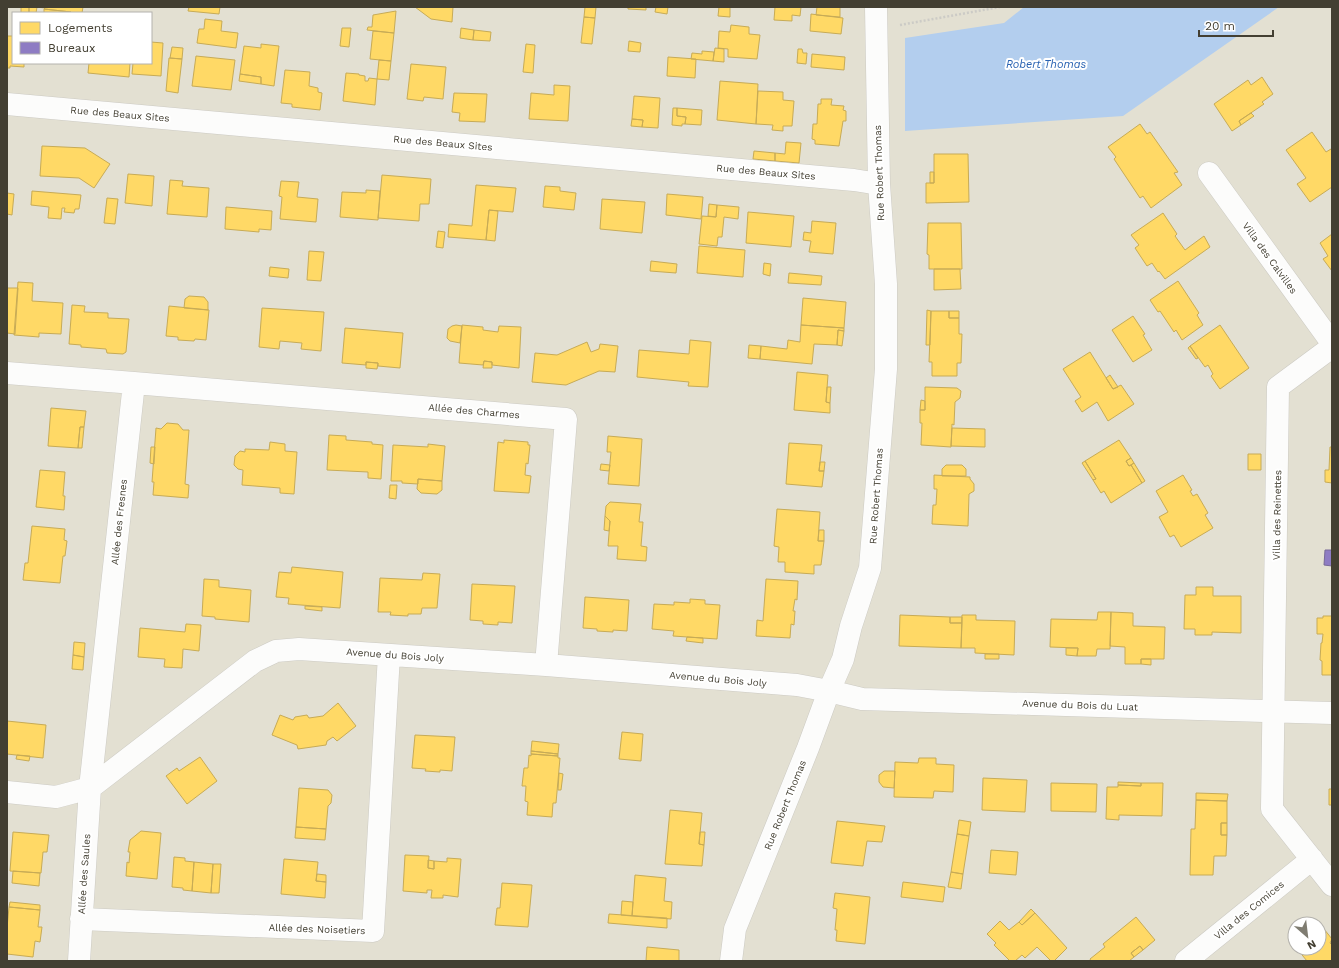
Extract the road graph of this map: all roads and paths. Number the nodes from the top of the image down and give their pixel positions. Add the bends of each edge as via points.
1 (876, 7) edge
2 (1000, 7) edge
3 (899, 25) dead end
4 (7, 104) edge
5 (1209, 173) dead end
6 (879, 184) junction
7 (1332, 343) edge
8 (1332, 347) edge
9 (7, 373) edge
10 (134, 383) junction
11 (389, 655) junction
12 (546, 665) junction
13 (829, 691) junction
14 (1274, 711) junction
15 (1332, 712) edge
16 (90, 788) junction
17 (7, 792) edge
18 (1312, 859) junction
19 (1332, 885) edge
20 (81, 919) junction
21 (78, 961) edge
22 (731, 961) edge
23 (1186, 961) edge

1 - 6 street, Rue Robert Thomas
2 - 3 path
4 - 6 street, Rue des Beaux Sites
5 - 7 street, Villa des Calvilles
6 - 13 street, Rue Robert Thomas via 886,284 886,369 870,568 843,659
8 - 14 street, Villa des Reinettes via 1278,387
9 - 10 street
10 - 12 street, Allée des Charmes via 566,418
10 - 16 street, Allée des Fresnes
11 - 12 street, Avenue du Bois Joly
11 - 16 street, Avenue du Bois Joly via 299,649 276,651 255,661
11 - 20 street, Allée des Noisetiers via 373,931
12 - 13 street, Avenue du Bois Joly via 797,685
13 - 14 street, Avenue du Bois du Luat via 862,699
13 - 22 street, Rue Robert Thomas via 735,928
14 - 15 street, Avenue du Bois du Luat
14 - 18 street via 1272,809
16 - 17 street, Avenue du Bois Joly via 56,797
16 - 20 street, Allée des Saules
18 - 19 street
18 - 23 street, Villa des Comices
20 - 21 street, Allée des Saules

